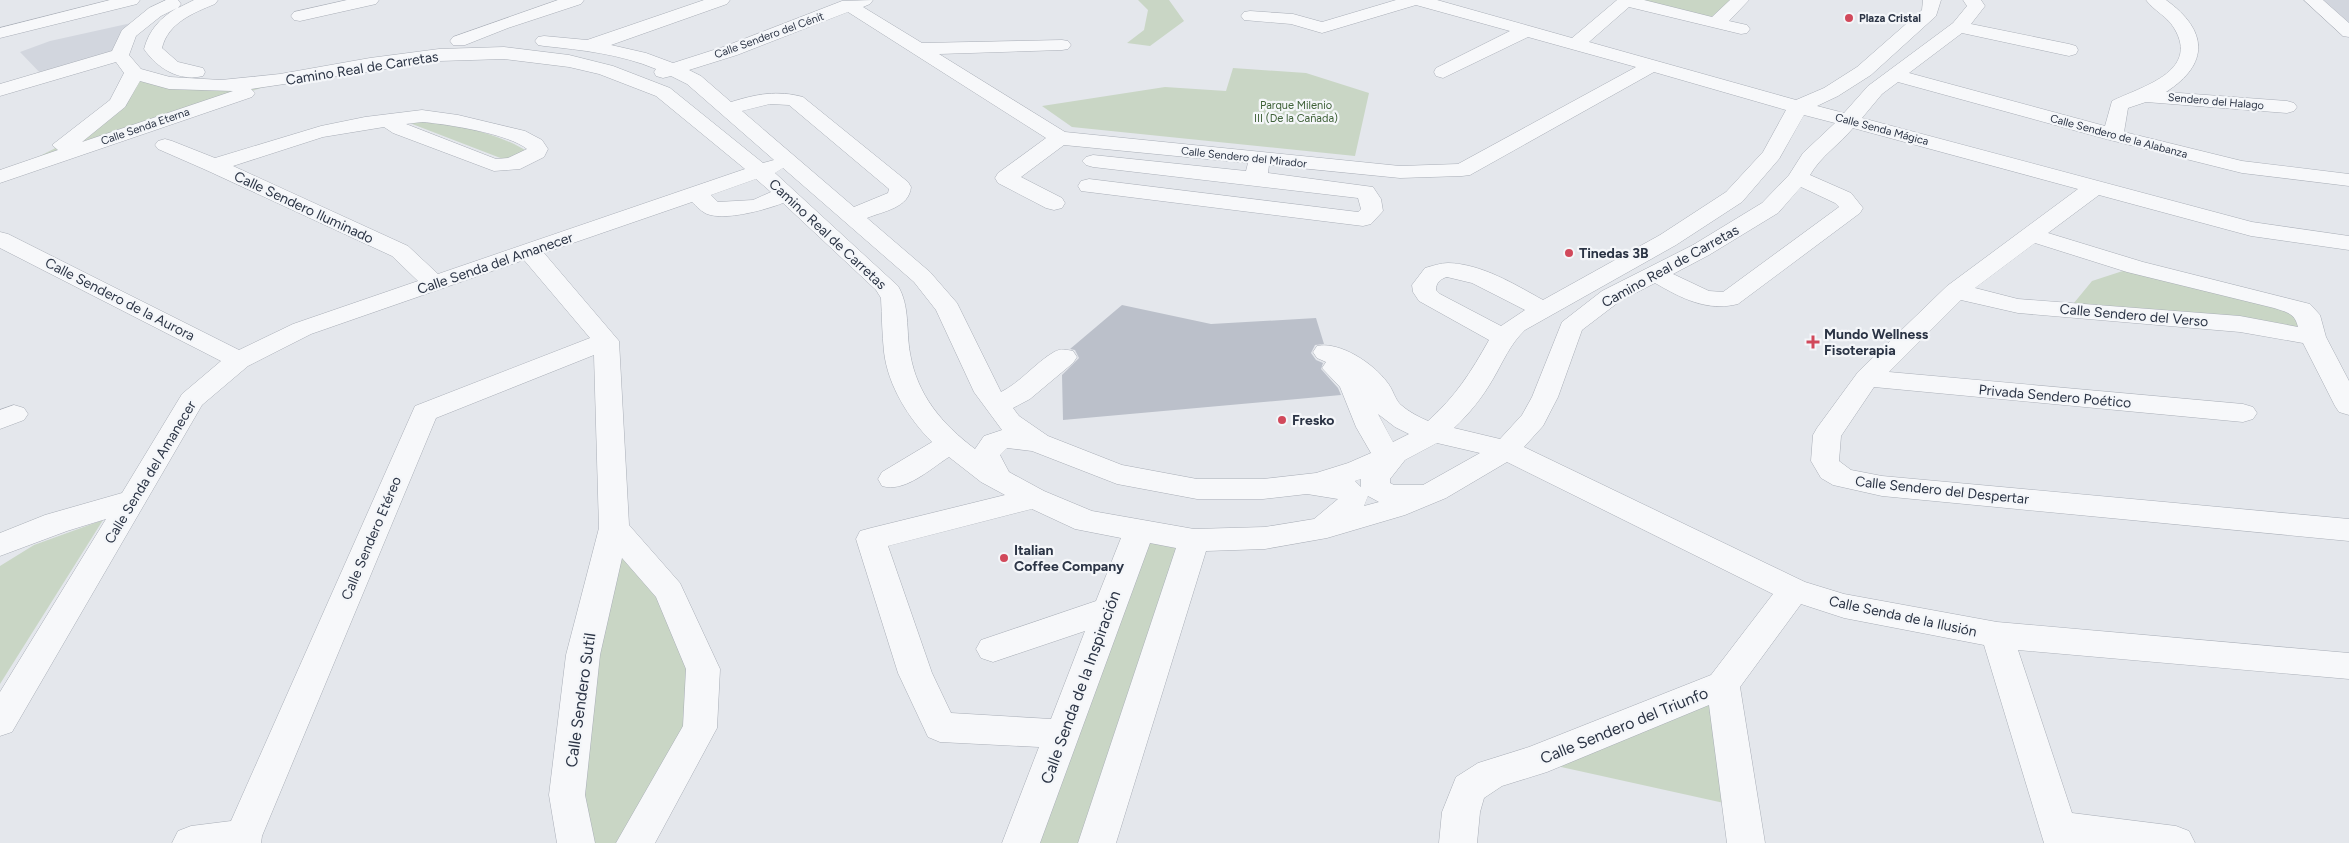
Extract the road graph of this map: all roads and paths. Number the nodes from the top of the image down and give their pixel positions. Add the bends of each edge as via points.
1 (131, 0) edge
2 (180, 0) edge
3 (209, 0) edge
4 (370, 0) edge
5 (575, 0) edge
6 (721, 0) edge
7 (1414, 0) edge
8 (1418, 0) edge
9 (1740, 0) edge
10 (1932, 0) edge
11 (1972, 0) edge
12 (2155, 0) edge
13 (2313, 0) edge
14 (1627, 1) edge
15 (856, 2) edge
16 (1295, 3) dead end
17 (1467, 6) edge
18 (300, 16) dead end
19 (1250, 16) dead end
20 (1346, 21) junction
21 (1716, 23) junction
22 (1959, 27) junction
23 (1741, 29) dead end
24 (1528, 30) junction
25 (2349, 32) edge
26 (0, 33) edge
27 (459, 41) junction
28 (1576, 44) junction
29 (592, 45) junction
30 (1062, 45) dead end
31 (919, 49) junction
32 (2069, 50) dead end
33 (120, 55) junction
34 (644, 58) junction
35 (1652, 66) junction
36 (673, 68) junction
37 (134, 72) junction
38 (1443, 72) dead end
39 (617, 75) junction
40 (1893, 75) junction
41 (289, 79) junction
42 (694, 80) junction
43 (638, 82) junction
44 (0, 90) edge
45 (660, 90) junction
46 (2146, 96) junction
47 (1798, 106) junction
48 (2287, 107) dead end
49 (729, 109) junction
50 (388, 120) junction
51 (1850, 120) junction
52 (2113, 135) junction
53 (1060, 138) junction
54 (165, 145) dead end
55 (789, 160) junction
56 (1093, 161) dead end
57 (214, 165) junction
58 (1257, 169) junction
59 (760, 171) junction
60 (1, 177) edge
61 (1798, 178) junction
62 (2349, 180) edge
63 (1089, 186) dead end
64 (2095, 187) junction
65 (696, 194) junction
66 (786, 194) junction
67 (1054, 202) dead end
68 (851, 216) junction
69 (2032, 235) junction
70 (0, 239) edge
71 (2349, 243) edge
72 (530, 252) junction
73 (1656, 274) junction
74 (434, 283) junction
75 (2212, 286) junction
76 (1956, 291) junction
77 (1542, 309) junction
78 (2240, 324) junction
79 (1503, 337) junction
80 (2313, 337) junction
81 (606, 341) junction
82 (239, 360) junction
83 (1062, 370) dead end
84 (1867, 378) junction
85 (2349, 406) edge
86 (999, 408) junction
87 (2243, 413) dead end
88 (1431, 434) junction
89 (943, 438) junction
90 (1041, 444) junction
91 (1506, 450) junction
92 (1391, 455) junction
93 (998, 478) junction
94 (892, 479) dead end
95 (1293, 486) junction
96 (1428, 494) junction
97 (1034, 498) junction
98 (133, 500) junction
99 (614, 528) junction
100 (1320, 529) junction
101 (2349, 530) edge
102 (1139, 531) junction
103 (1194, 540) junction
104 (0, 545) edge
105 (1794, 590) junction
106 (1108, 610) junction
107 (1997, 634) junction
108 (993, 649) dead end
109 (2349, 666) edge
110 (1723, 685) junction
111 (0, 722) edge
112 (1062, 734) junction
113 (2061, 836) edge
114 (243, 839) edge
115 (191, 843) edge
116 (576, 843) edge
117 (635, 843) edge
118 (1021, 843) edge
119 (1097, 843) edge
120 (1458, 843) edge
121 (1746, 843) edge
122 (2176, 843) edge

1 - 26 street
2 - 33 street via 155,12 128,34
3 - 27 street, Camino Real de Carretas via 180,14 159,31 153,49 164,63 210,74 258,72 371,51
4 - 18 street
5 - 27 street
6 - 29 street
7 - 20 street
8 - 17 street, Calle Senda Mágica
9 - 21 street
10 - 47 street via 1930,12 1864,71 1831,92
11 - 22 street, Camino Real de Carretas via 1976,6
12 - 46 street via 2181,23 2189,39 2189,55 2182,70
13 - 25 street
14 - 21 street
14 - 28 street
15 - 31 street, Calle Sendero del Mirador
15 - 36 street, Calle Sendero del Cénit
16 - 20 street
17 - 24 street, Calle Senda Mágica
19 - 20 street via 1293,19 1322,28
21 - 23 street
22 - 32 street
22 - 40 street, Camino Real de Carretas
24 - 28 street, Calle Senda Mágica
24 - 38 street
27 - 29 street, Camino Real de Carretas via 517,39
28 - 35 street, Calle Senda Mágica
29 - 34 street, Camino Real de Carretas
30 - 31 street
31 - 53 street, Calle Sendero del Mirador
33 - 37 street
33 - 44 street
34 - 36 street, Camino Real de Carretas
34 - 39 street via 646,67 643,71
35 - 47 street, Calle Senda Mágica
35 - 58 street, Calle Sendero del Mirador via 1462,170
36 - 42 street, Camino Real de Carretas
36 - 43 street, Calle Sendero del Cénit
37 - 41 street, Camino Real de Carretas via 169,84 221,86
37 - 60 street, Calle Senda Eterna via 118,103 73,139
39 - 41 street, Camino Real de Carretas via 569,61 504,53 431,56
39 - 43 street, Camino Real de Carretas
40 - 51 street, Camino Real de Carretas via 1875,90
40 - 52 street, Calle Sendero de la Alabanza
41 - 60 street, Calle Senda Eterna
42 - 45 street via 668,77 660,80
42 - 49 street, Camino Real de Carretas
43 - 45 street, Camino Real de Carretas
45 - 59 street, Camino Real de Carretas
46 - 48 street, Sendero del Halago
46 - 52 street via 2130,98 2119,105
47 - 51 street, Calle Senda Mágica
47 - 77 street, Camino Real de Carretas via 1772,155 1734,197 1668,240
49 - 55 street, Camino Real de Carretas
49 - 68 street via 767,97 796,101 900,187 899,195 892,201
50 - 50 street via 400,129 494,165 512,164 537,153 536,145 515,136 462,121 422,116
50 - 57 street via 307,134
51 - 61 street, Camino Real de Carretas via 1810,157
51 - 64 street, Calle Senda Mágica
52 - 62 street, Calle Sendero de la Alabanza via 2242,167
53 - 58 street, Calle Sendero del Mirador
53 - 67 street via 1006,178
54 - 57 street, Calle Sendero Iluminado
55 - 59 street, Calle Senda del Amanecer
55 - 68 street, Camino Real de Carretas
56 - 58 street
57 - 74 street, Calle Sendero Iluminado via 400,252
58 - 63 street via 1365,192 1372,211 1362,219
59 - 65 street, Calle Senda del Amanecer
59 - 66 street, Camino Real de Carretas
61 - 73 street, Camino Real de Carretas via 1770,208
61 - 73 street via 1842,198 1852,208 1729,299 1719,301 1701,297
64 - 69 street, Calle Sendero del Despertar
64 - 71 street, Calle Senda Mágica via 2251,229
65 - 66 street via 713,209 757,206
65 - 72 street, Calle Senda del Amanecer
66 - 89 street, Camino Real de Carretas via 886,286 893,298 896,354 907,385 924,418
68 - 86 street, Camino Real de Carretas via 922,277 948,308 962,342
69 - 75 street via 2135,267
69 - 76 street, Calle Sendero del Despertar
70 - 82 street, Calle Sendero de la Aurora
72 - 74 street, Calle Senda del Amanecer
72 - 81 street
73 - 91 street, Camino Real de Carretas via 1611,296 1571,327 1546,397 1533,420
74 - 82 street, Calle Senda del Amanecer via 302,329
75 - 78 street via 2232,307
75 - 80 street via 2301,310 2308,315
76 - 78 street, Calle Sendero del Verso via 2018,306
76 - 84 street, Calle Sendero del Despertar
77 - 79 street, Camino Real de Carretas
77 - 79 street via 1464,271 1442,270 1428,277 1424,288 1431,299
78 - 80 street, Calle Sendero del Verso
79 - 88 street, Camino Real de Carretas via 1480,379 1459,408
80 - 85 street
81 - 99 street, Calle Sendero Sutil
81 - 114 street, Calle Sendero Etéreo via 425,412
82 - 98 street, Calle Senda del Amanecer via 192,400
83 - 86 street via 1035,399
84 - 87 street, Privada Sendero Poético
84 - 101 street, Calle Sendero del Despertar via 1827,435 1825,461 1831,471 1843,478 1882,486
86 - 89 street via 991,413 989,428 977,435
86 - 90 street, Camino Real de Carretas
88 - 91 street, Calle Senda de la Ilusión
88 - 92 street, Camino Real de Carretas
88 - 92 street, Calle Senda de la Ilusión via 1390,411 1378,387 1348,362 1329,359 1347,375 1359,397 1368,425
89 - 93 street, Camino Real de Carretas
89 - 94 street
90 - 93 street via 1000,439 989,447 986,455
90 - 95 street, Camino Real de Carretas via 1117,474 1197,489
91 - 96 street, Camino Real de Carretas
91 - 105 street, Calle Senda de la Ilusión
92 - 95 street, Camino Real de Carretas via 1317,483
92 - 96 street via 1375,477 1376,488 1390,495
93 - 97 street, Camino Real de Carretas
95 - 100 street via 1343,487 1353,496 1346,510
96 - 100 street, Camino Real de Carretas via 1395,508
97 - 102 street, Camino Real de Carretas via 1086,520
97 - 112 street via 872,538 915,673 940,727
98 - 104 street
98 - 111 street, Calle Senda del Amanecer
99 - 116 street, Calle Sendero Sutil via 583,655 567,795
99 - 117 street via 669,591 703,670 700,728
100 - 103 street, Camino Real de Carretas via 1265,538
102 - 103 street, Camino Real de Carretas
102 - 106 street, Calle Senda de la Inspiración
103 - 119 street
105 - 107 street, Calle Senda de la Ilusión via 1844,606
105 - 110 street, Calle Sendero del Triunfo
106 - 108 street
106 - 112 street, Calle Senda de la Inspiración
107 - 109 street, Calle Senda de la Ilusión
107 - 113 street
110 - 120 street, Calle Sendero del Triunfo via 1534,762 1491,774 1469,788 1461,812
110 - 121 street
112 - 118 street, Calle Senda de la Inspiración
113 - 122 street
114 - 115 street

